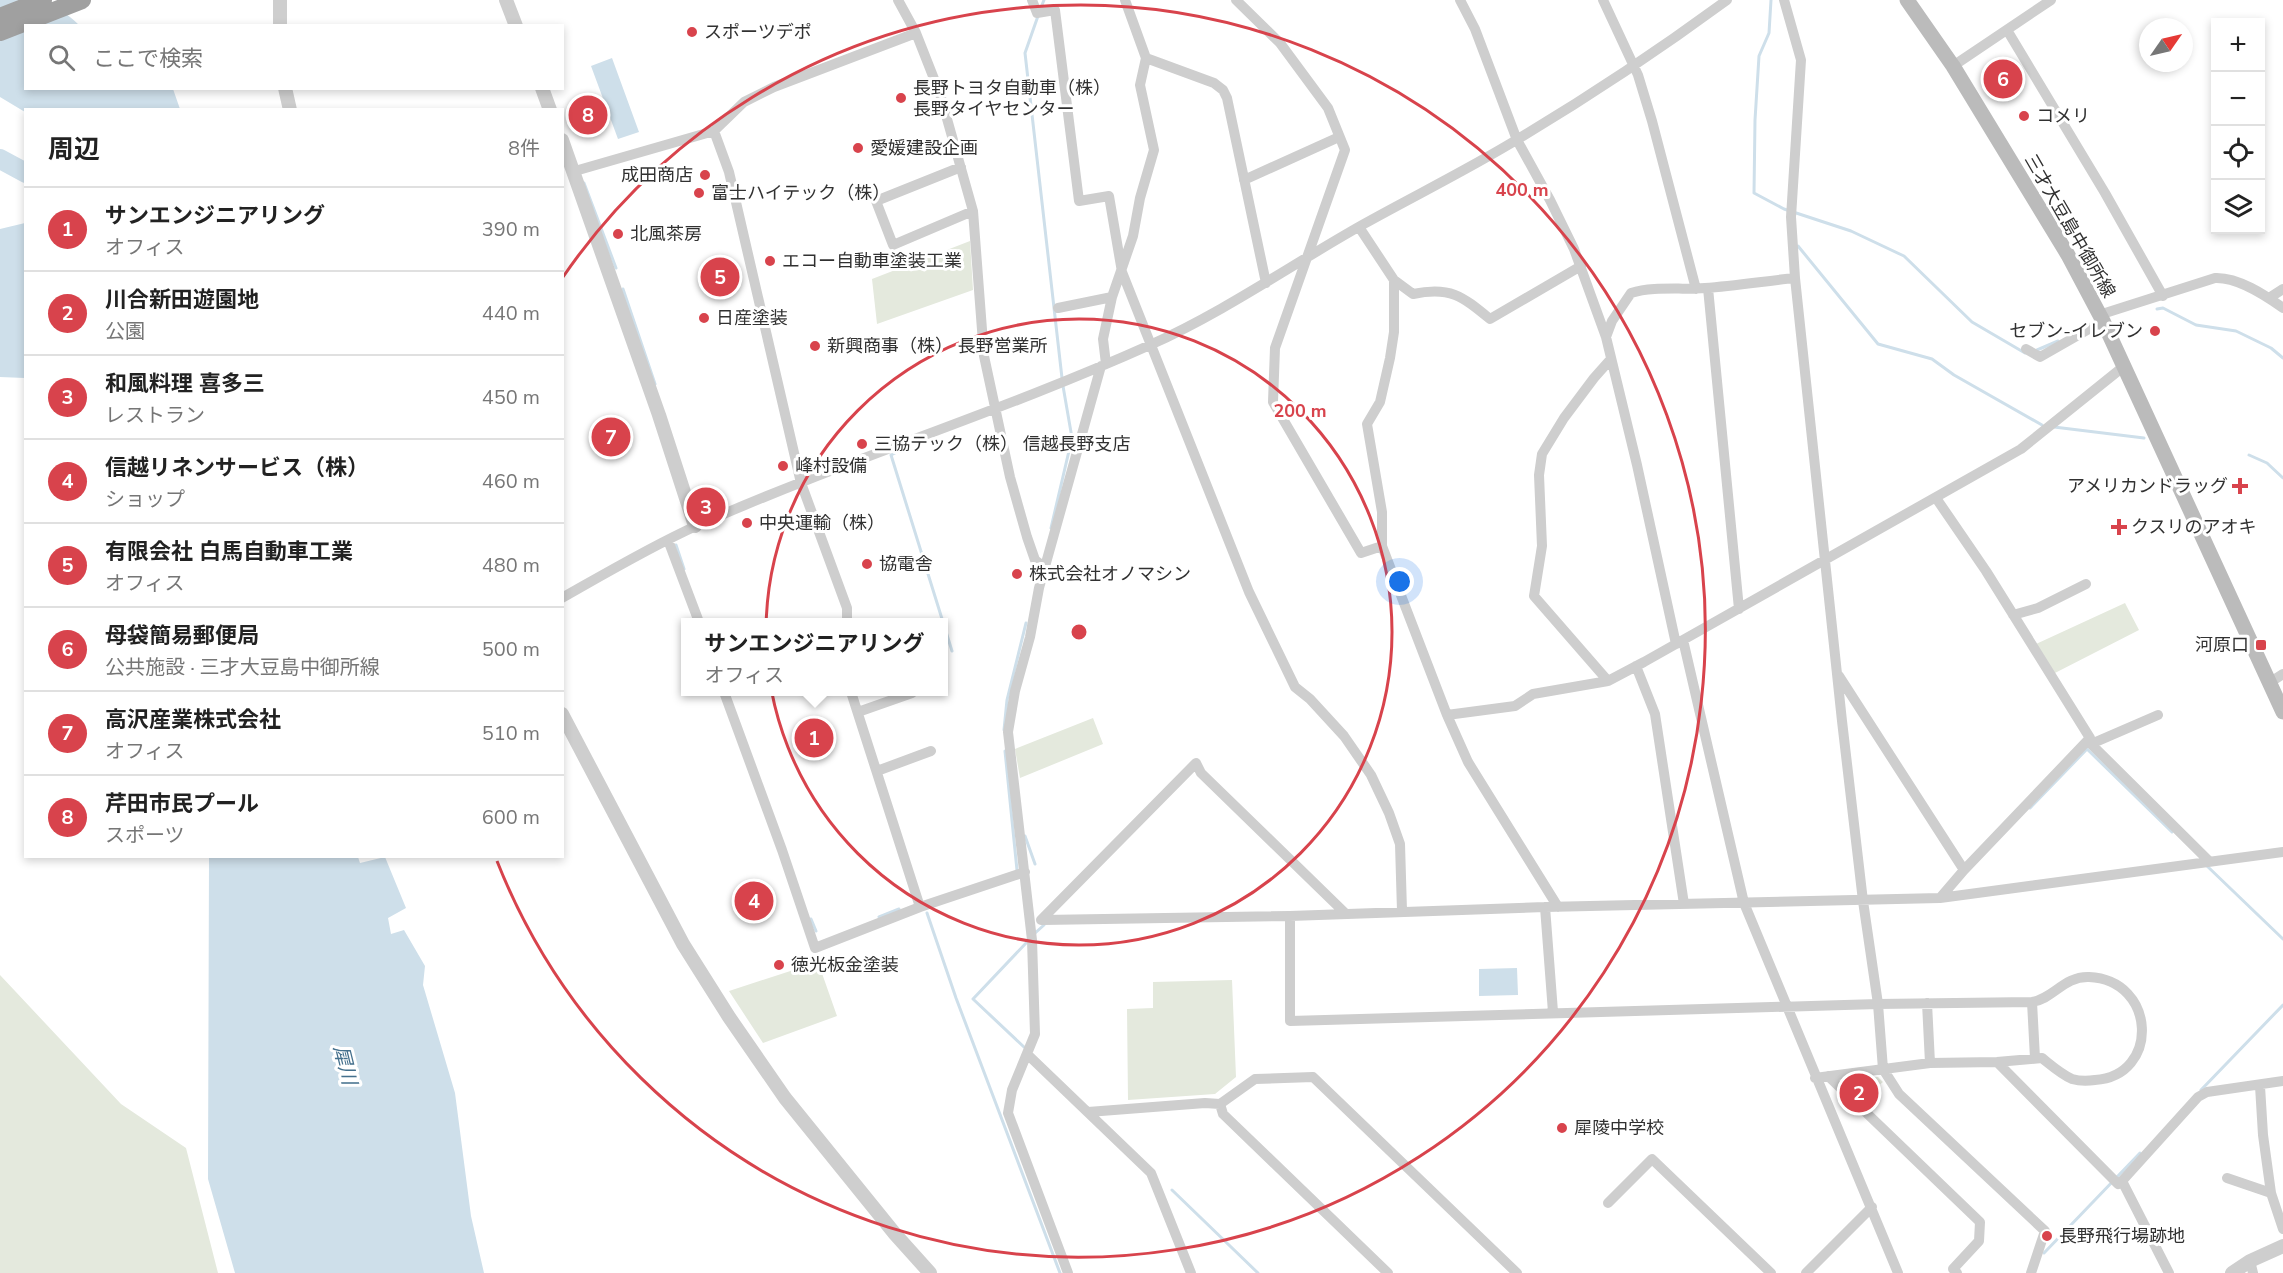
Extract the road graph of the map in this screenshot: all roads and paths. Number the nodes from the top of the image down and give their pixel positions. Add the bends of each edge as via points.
1 (42, 0) edge
2 (82, 0) edge
3 (280, 0) edge
4 (506, 0) edge
5 (898, 0) edge
6 (1032, 0) edge
7 (1125, 0) edge
8 (1236, 0) edge
9 (1460, 0) edge
10 (1603, 0) edge
11 (1726, 0) edge
12 (1784, 0) edge
13 (1907, 0) edge
14 (2051, 0) edge
15 (0, 17) edge
16 (280, 24) edge
17 (515, 24) edge
18 (2007, 30) junction
19 (0, 33) edge
20 (916, 33) junction
21 (1146, 58) junction
22 (1953, 66) junction
23 (1633, 67) junction
24 (285, 90) edge
25 (543, 90) edge
26 (290, 108) edge
27 (549, 108) edge
28 (714, 131) junction
29 (1339, 137) junction
30 (1517, 140) junction
31 (564, 145) edge
32 (961, 167) junction
33 (575, 171) junction
34 (1244, 180) junction
35 (974, 211) junction
36 (1359, 227) junction
37 (1308, 257) junction
38 (1581, 266) junction
39 (1122, 273) junction
40 (1795, 278) junction
41 (1394, 280) junction
42 (1266, 283) junction
43 (1708, 288) junction
44 (1696, 289) junction
45 (2283, 289) edge
46 (2163, 296) junction
47 (1112, 297) junction
48 (2269, 298) junction
49 (1058, 308) dead end
50 (2283, 308) edge
51 (2101, 318) junction
52 (1606, 337) junction
53 (1150, 345) junction
54 (2031, 352) dead end
55 (1610, 360) junction
56 (1103, 365) junction
57 (2122, 367) junction
58 (995, 408) junction
59 (801, 483) junction
60 (1936, 498) junction
61 (695, 526) junction
62 (668, 540) junction
63 (1382, 546) junction
64 (1825, 561) junction
65 (1045, 568) junction
66 (2086, 584) dead end
67 (564, 597) edge
68 (1739, 609) junction
69 (2013, 615) junction
70 (697, 618) edge
71 (847, 618) edge
72 (1680, 642) junction
73 (1636, 666) junction
74 (1837, 674) junction
75 (2283, 674) edge
76 (1608, 681) junction
77 (2269, 683) junction
78 (725, 696) edge
79 (852, 696) edge
80 (903, 696) edge
81 (858, 712) junction
82 (2283, 712) edge
83 (1447, 715) junction
84 (2158, 715) dead end
85 (564, 718) edge
86 (2089, 743) junction
87 (927, 753) dead end
88 (877, 771) junction
89 (2283, 852) edge
90 (2210, 862) junction
91 (1964, 870) junction
92 (1025, 872) junction
93 (1940, 898) junction
94 (1863, 901) junction
95 (1744, 903) junction
96 (1684, 904) junction
97 (1545, 907) junction
98 (1558, 907) junction
99 (920, 908) junction
100 (1402, 911) junction
101 (1345, 913) junction
102 (1290, 916) junction
103 (1043, 920) junction
104 (1029, 922) junction
105 (2032, 1002) junction
106 (1927, 1003) junction
107 (1878, 1004) junction
108 (1786, 1006) junction
109 (1553, 1012) junction
110 (1027, 1054) junction
111 (2035, 1058) junction
112 (1996, 1062) junction
113 (1930, 1063) junction
114 (1883, 1069) junction
115 (1828, 1076) junction
116 (1815, 1078) junction
117 (2283, 1081) edge
118 (2260, 1086) junction
119 (1220, 1104) junction
120 (1088, 1112) junction
121 (2227, 1178) dead end
122 (2122, 1181) junction
123 (2271, 1193) junction
124 (1608, 1203) dead end
125 (1872, 1208) junction
126 (2283, 1229) edge
127 (2283, 1246) edge
128 (2251, 1267) edge
129 (930, 1273) edge
130 (1068, 1273) edge
131 (1191, 1273) edge
132 (1388, 1273) edge
133 (1517, 1273) edge
134 (1771, 1273) edge
135 (1806, 1273) edge
136 (1898, 1273) edge
137 (1957, 1273) edge
138 (2031, 1273) edge
139 (2169, 1273) edge
140 (2232, 1273) edge

1 - 15 highway
2 - 19 highway
3 - 16 street
4 - 17 street
5 - 20 street
6 - 39 street via 1040,13 1055,10 1079,201 1109,196
7 - 21 street
8 - 29 street via 1287,52 1328,108
9 - 30 street
10 - 23 street
11 - 23 street
12 - 40 street via 1801,60 1791,212
13 - 22 main road, 三才大豆島中御所線
14 - 18 street
18 - 22 street
18 - 46 street
20 - 28 street via 774,87 744,102
20 - 32 street via 940,94
21 - 34 street via 1214,83 1222,90
21 - 39 street via 1140,85 1154,150
22 - 51 main road, 三才大豆島中御所線 via 2068,255
23 - 30 street
23 - 44 street via 1652,122
24 - 26 street
25 - 27 street
28 - 33 street
28 - 59 street via 729,172
29 - 34 street
29 - 37 street via 1345,150
30 - 36 street
30 - 38 street
31 - 33 street
32 - 35 street
32 - 35 street via 876,201 893,245
33 - 61 street
34 - 42 street
35 - 58 street via 984,356
36 - 37 street
36 - 41 street
37 - 42 street
37 - 63 street via 1275,348 1273,402 1361,553
38 - 41 street via 1490,319 1468,301 1447,292 1413,294
38 - 52 street
39 - 47 street
39 - 53 street
40 - 43 street
40 - 64 street
41 - 63 street via 1390,358 1380,402 1367,424 1382,513
42 - 53 street
43 - 44 street
43 - 68 street
44 - 52 street via 1648,288 1631,292
45 - 48 street
46 - 48 street via 2215,278 2226,278
46 - 51 street
47 - 49 street
47 - 56 street via 1103,339
48 - 50 street
51 - 54 street via 2051,352 2040,357
51 - 57 main road, 三才大豆島中御所線
52 - 55 street
53 - 56 street
53 - 100 street via 1249,592 1295,687 1344,736 1371,775 1389,813 1400,844
55 - 72 street
55 - 76 street via 1564,418 1542,454 1542,546 1534,596
56 - 58 street
56 - 65 street
57 - 60 street via 2021,449
57 - 77 main road, 三才大豆島中御所線
58 - 59 street
58 - 65 street via 1010,477 1035,560
59 - 61 street
59 - 71 street via 847,608
60 - 64 street
60 - 69 street
61 - 62 street
62 - 67 street
62 - 70 street
63 - 83 street
64 - 68 street
64 - 74 street
65 - 92 street via 1008,732
66 - 69 street via 2038,608
68 - 72 street
69 - 86 street via 2090,738
72 - 73 street
72 - 95 street
73 - 76 street
73 - 96 street via 1655,714
74 - 91 street
74 - 94 street
75 - 77 street
76 - 83 street via 1533,694 1515,706
77 - 82 main road, 三才大豆島中御所線
78 - 99 street via 815,948
79 - 81 street
80 - 81 street
81 - 88 street
83 - 98 street via 1468,762
84 - 86 street
85 - 129 street via 683,944 729,1017 785,1098
86 - 90 street
86 - 91 street
87 - 88 street
88 - 99 street
89 - 90 street
90 - 93 street
91 - 93 street
92 - 99 street
92 - 104 street
93 - 94 street
94 - 95 street
94 - 107 street
95 - 96 street
95 - 108 street
96 - 98 street
97 - 98 street
97 - 100 street
97 - 109 street
100 - 101 street
101 - 102 street
101 - 103 street via 1201,773 1196,763
102 - 103 street
102 - 109 street via 1290,1021
103 - 104 street
104 - 110 street via 1035,1034
105 - 106 street
105 - 111 street
105 - 111 street via 2042,1001 2071,979 2086,976 2115,982 2127,991 2141,1017 2142,1033 2139,1049 2128,1064 2103,1080 2075,1080 2042,1058
106 - 107 street
106 - 113 street
107 - 108 street
107 - 114 street
108 - 109 street
108 - 116 street
110 - 120 street
110 - 130 street via 1004,1115
111 - 112 street
112 - 113 street
112 - 122 street via 2118,1184
113 - 114 street
114 - 115 street
114 - 138 street via 1899,1094 2044,1232
115 - 116 street
115 - 137 street via 1980,1222 1979,1241 1953,1269
116 - 125 street
117 - 118 street
118 - 122 street via 2207,1092 2198,1097
118 - 123 street
119 - 120 street
119 - 132 street via 1223,1114
119 - 133 street via 1255,1079 1313,1077
120 - 131 street via 1151,1173
121 - 123 street
122 - 139 street
123 - 126 street
124 - 134 street via 1652,1159
125 - 135 street
125 - 136 street
127 - 128 street
128 - 140 street

